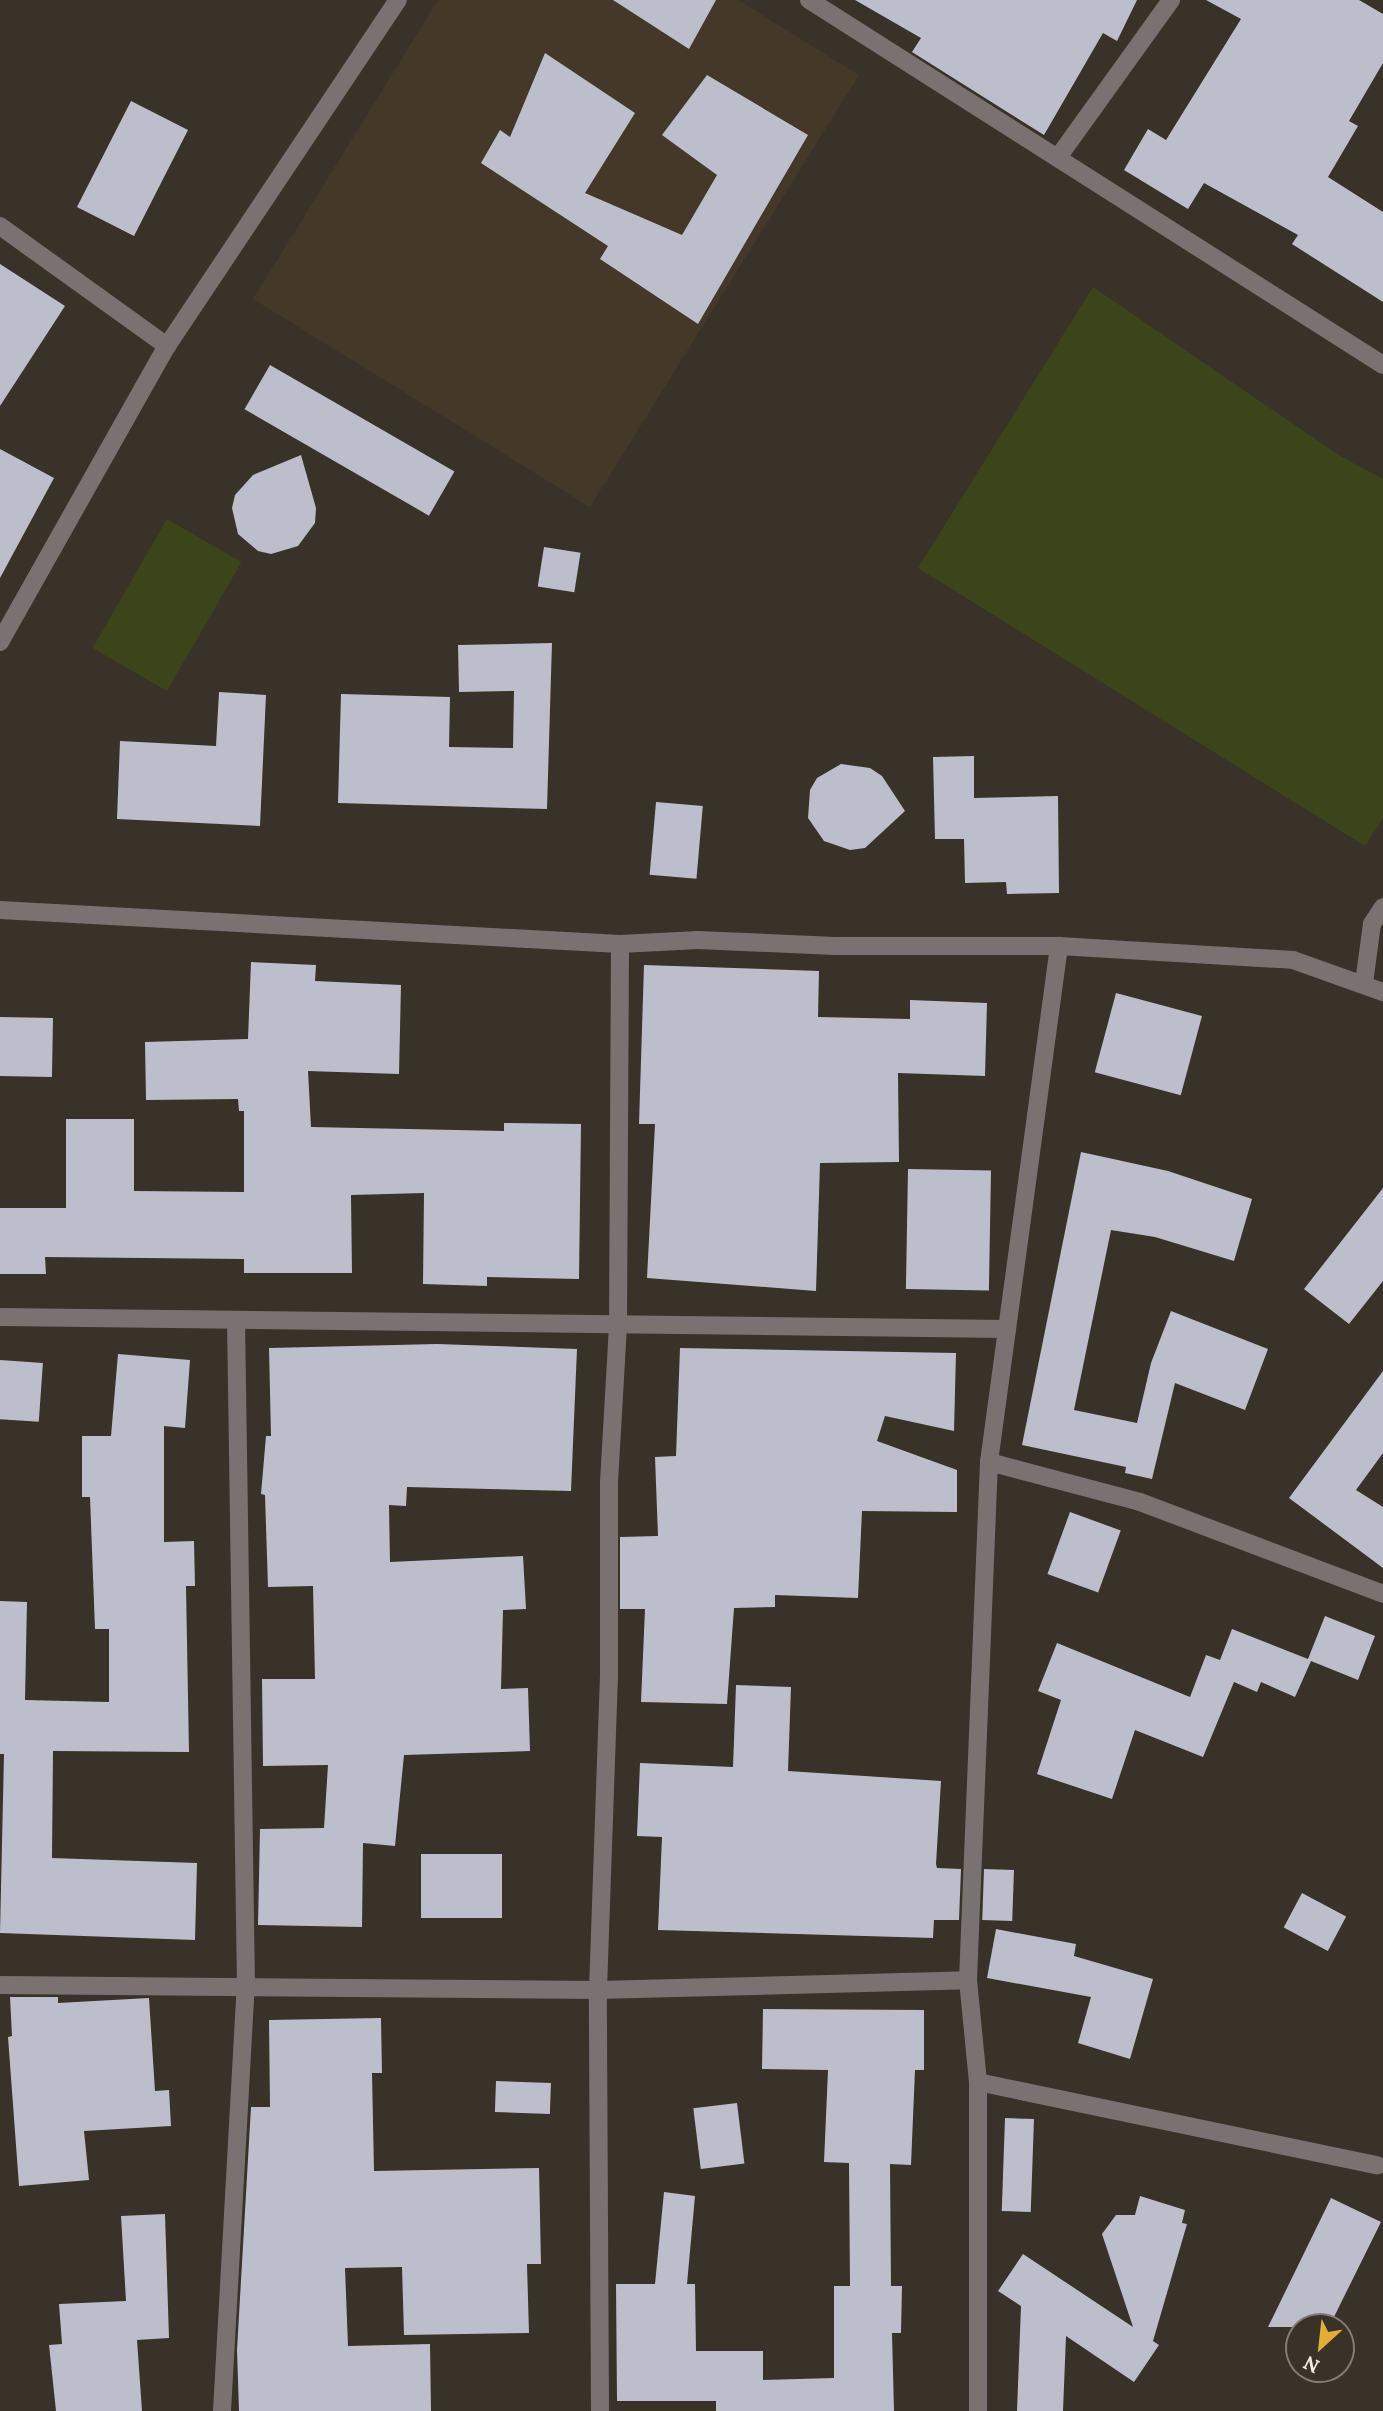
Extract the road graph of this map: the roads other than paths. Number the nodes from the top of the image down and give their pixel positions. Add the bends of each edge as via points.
1 (398, 0) edge
2 (809, 0) edge
3 (1171, 0) edge
4 (1059, 156) junction
5 (0, 226) edge
6 (167, 346) junction
7 (1383, 365) edge
8 (0, 642) edge
9 (1383, 907) edge
10 (0, 910) edge
11 (620, 944) junction
12 (1059, 946) junction
13 (1364, 983) junction
14 (1383, 992) edge
15 (0, 1317) edge
16 (236, 1321) junction
17 (618, 1325) junction
18 (1007, 1329) junction
19 (989, 1462) junction
20 (1383, 1594) edge
21 (968, 1980) junction
22 (0, 1985) edge
23 (246, 1986) junction
24 (598, 1990) junction
25 (978, 2082) junction
26 (1377, 2165) dead end
27 (222, 2411) edge
28 (600, 2411) edge
29 (978, 2411) edge

1 - 6 street
2 - 4 street
3 - 4 street
4 - 7 street
5 - 6 street
6 - 8 street
9 - 13 street via 1372,924
10 - 11 street
11 - 12 street via 698,940 835,946
11 - 17 street
12 - 13 street via 1293,960
12 - 18 street
13 - 14 street
15 - 16 street
16 - 17 street
16 - 23 street
17 - 18 street
17 - 24 street via 609,1482 609,1678
18 - 19 street
19 - 20 street via 1140,1502
19 - 21 street
21 - 24 street
21 - 25 street
22 - 23 street
23 - 24 street
23 - 27 street
24 - 28 street
25 - 26 street
25 - 29 street

